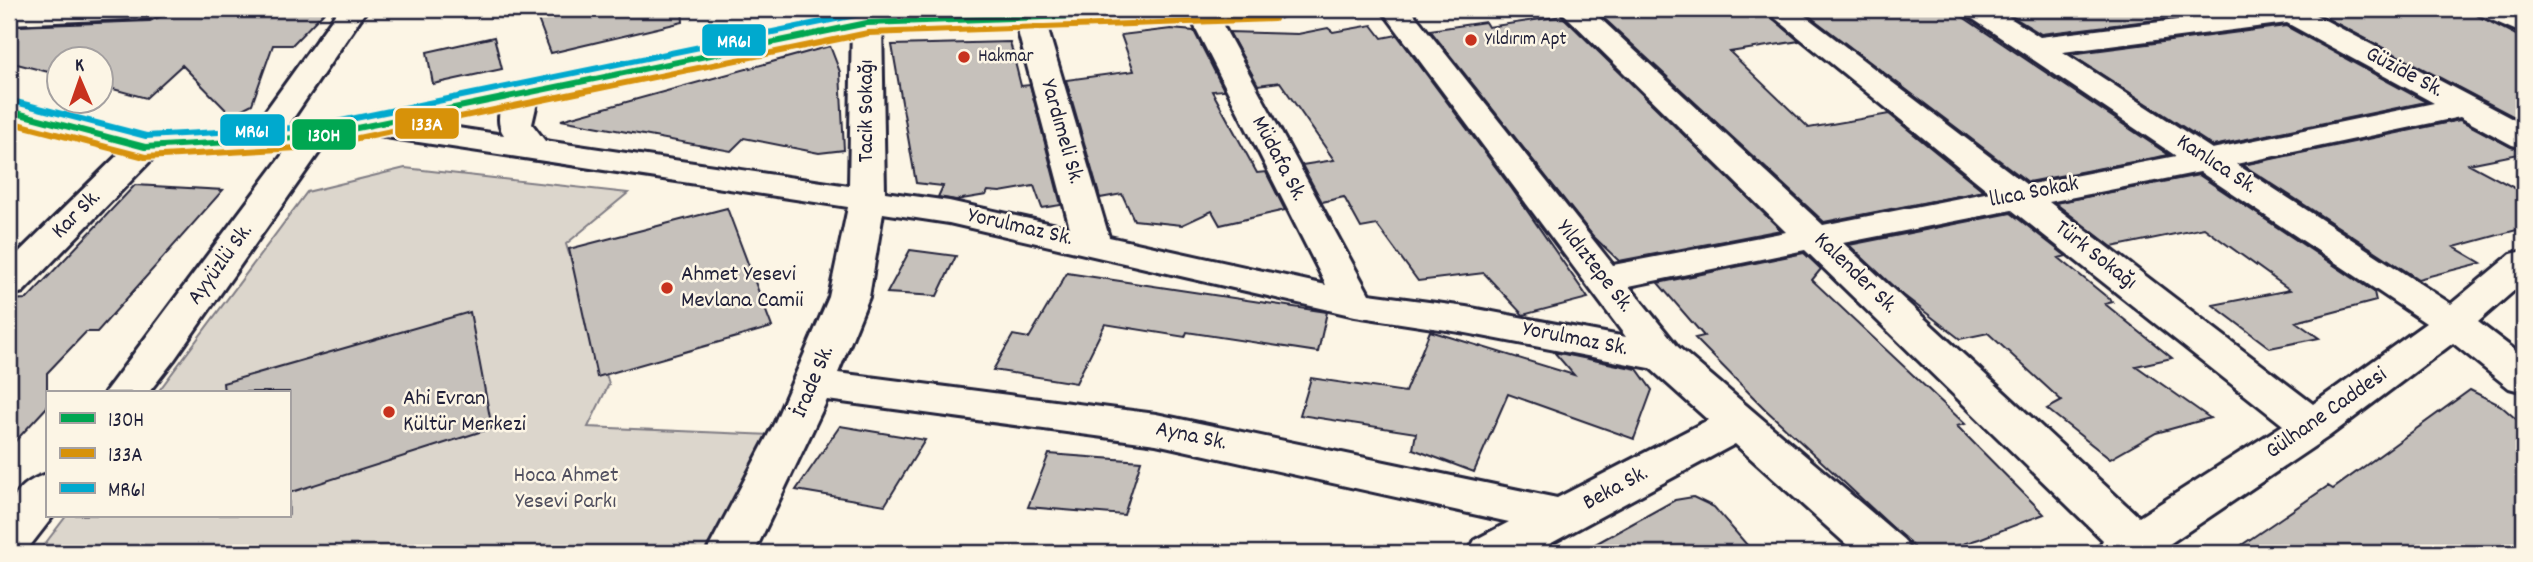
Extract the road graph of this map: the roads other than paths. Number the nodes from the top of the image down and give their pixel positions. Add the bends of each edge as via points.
1 (150, 9) edge
2 (1274, 9) edge
3 (1395, 9) edge
4 (1573, 9) edge
5 (1778, 9) edge
6 (1977, 9) edge
7 (2490, 9) edge
8 (359, 10) edge
9 (10, 11) edge
10 (1200, 11) edge
11 (2288, 12) edge
12 (1031, 14) edge
13 (868, 16) edge
14 (2524, 25) edge
15 (2033, 47) junction
16 (523, 94) junction
17 (2465, 106) junction
18 (9, 111) edge
19 (372, 125) junction
20 (313, 137) junction
21 (2524, 138) edge
22 (261, 141) junction
23 (145, 147) junction
24 (534, 149) junction
25 (2211, 161) junction
26 (2018, 196) junction
27 (867, 200) junction
28 (1816, 237) junction
29 (1093, 245) junction
30 (2524, 262) edge
31 (1603, 279) junction
32 (9, 284) edge
33 (1355, 304) junction
34 (2453, 323) junction
35 (1663, 357) junction
36 (2524, 378) edge
37 (813, 384) junction
38 (128, 391) edge
39 (1739, 424) junction
40 (2313, 426) junction
41 (46, 492) edge
42 (1564, 517) junction
43 (9, 538) edge
44 (2128, 547) edge
45 (731, 553) edge
46 (1492, 553) edge
47 (1887, 553) edge

1 - 9 street
2 - 10 street
3 - 31 street, Yıldıztepe Sk.
4 - 28 street, Kalender Sk.
5 - 26 street, Türk Sokağı
6 - 15 street, Kanlıca Sk.
7 - 14 street
8 - 22 street
10 - 12 street
10 - 33 street, Müdafa Sk.
11 - 15 street
11 - 17 street, Güzide Sk.
12 - 13 street
12 - 29 street, Yardımeli Sk.
13 - 16 street
13 - 27 street, Tacik Sokağı
15 - 25 street, Kanlıca Sk.
16 - 19 street
16 - 24 street via 512,116 516,130
17 - 21 street, Güzide Sk.
17 - 25 street, llıca Sokak
18 - 23 street
19 - 20 street
19 - 24 street, Yorulmaz Sk.
20 - 22 street
20 - 38 street, Ayyüzlü Sk.
22 - 23 street
23 - 32 street, Kar Sk.
24 - 27 street, Yorulmaz Sk.
25 - 26 street, llıca Sokak
25 - 34 street, Kanlıca Sk.
26 - 28 street, llıca Sokak
26 - 40 street, Türk Sokağı
27 - 29 street, Yorulmaz Sk. via 949,212
27 - 37 street, İrade Sk. via 849,298
28 - 31 street, llıca Sokak
28 - 44 street, Kalender Sk.
29 - 33 street, Yorulmaz Sk.
30 - 34 street, Gülhane Caddesi
31 - 35 street, Yıldıztepe Sk.
33 - 35 street, Yorulmaz Sk.
34 - 36 street, Kanlıca Sk.
34 - 40 street, Gülhane Caddesi
35 - 39 street, Yıldıztepe Sk.
37 - 42 street, Ayna Sk. via 1156,429
37 - 45 street, İrade Sk.
39 - 42 street, Beka Sk.
39 - 47 street, Yıldıztepe Sk.
40 - 44 street, Gülhane Caddesi
41 - 43 street
42 - 46 street, Beka Sk.

